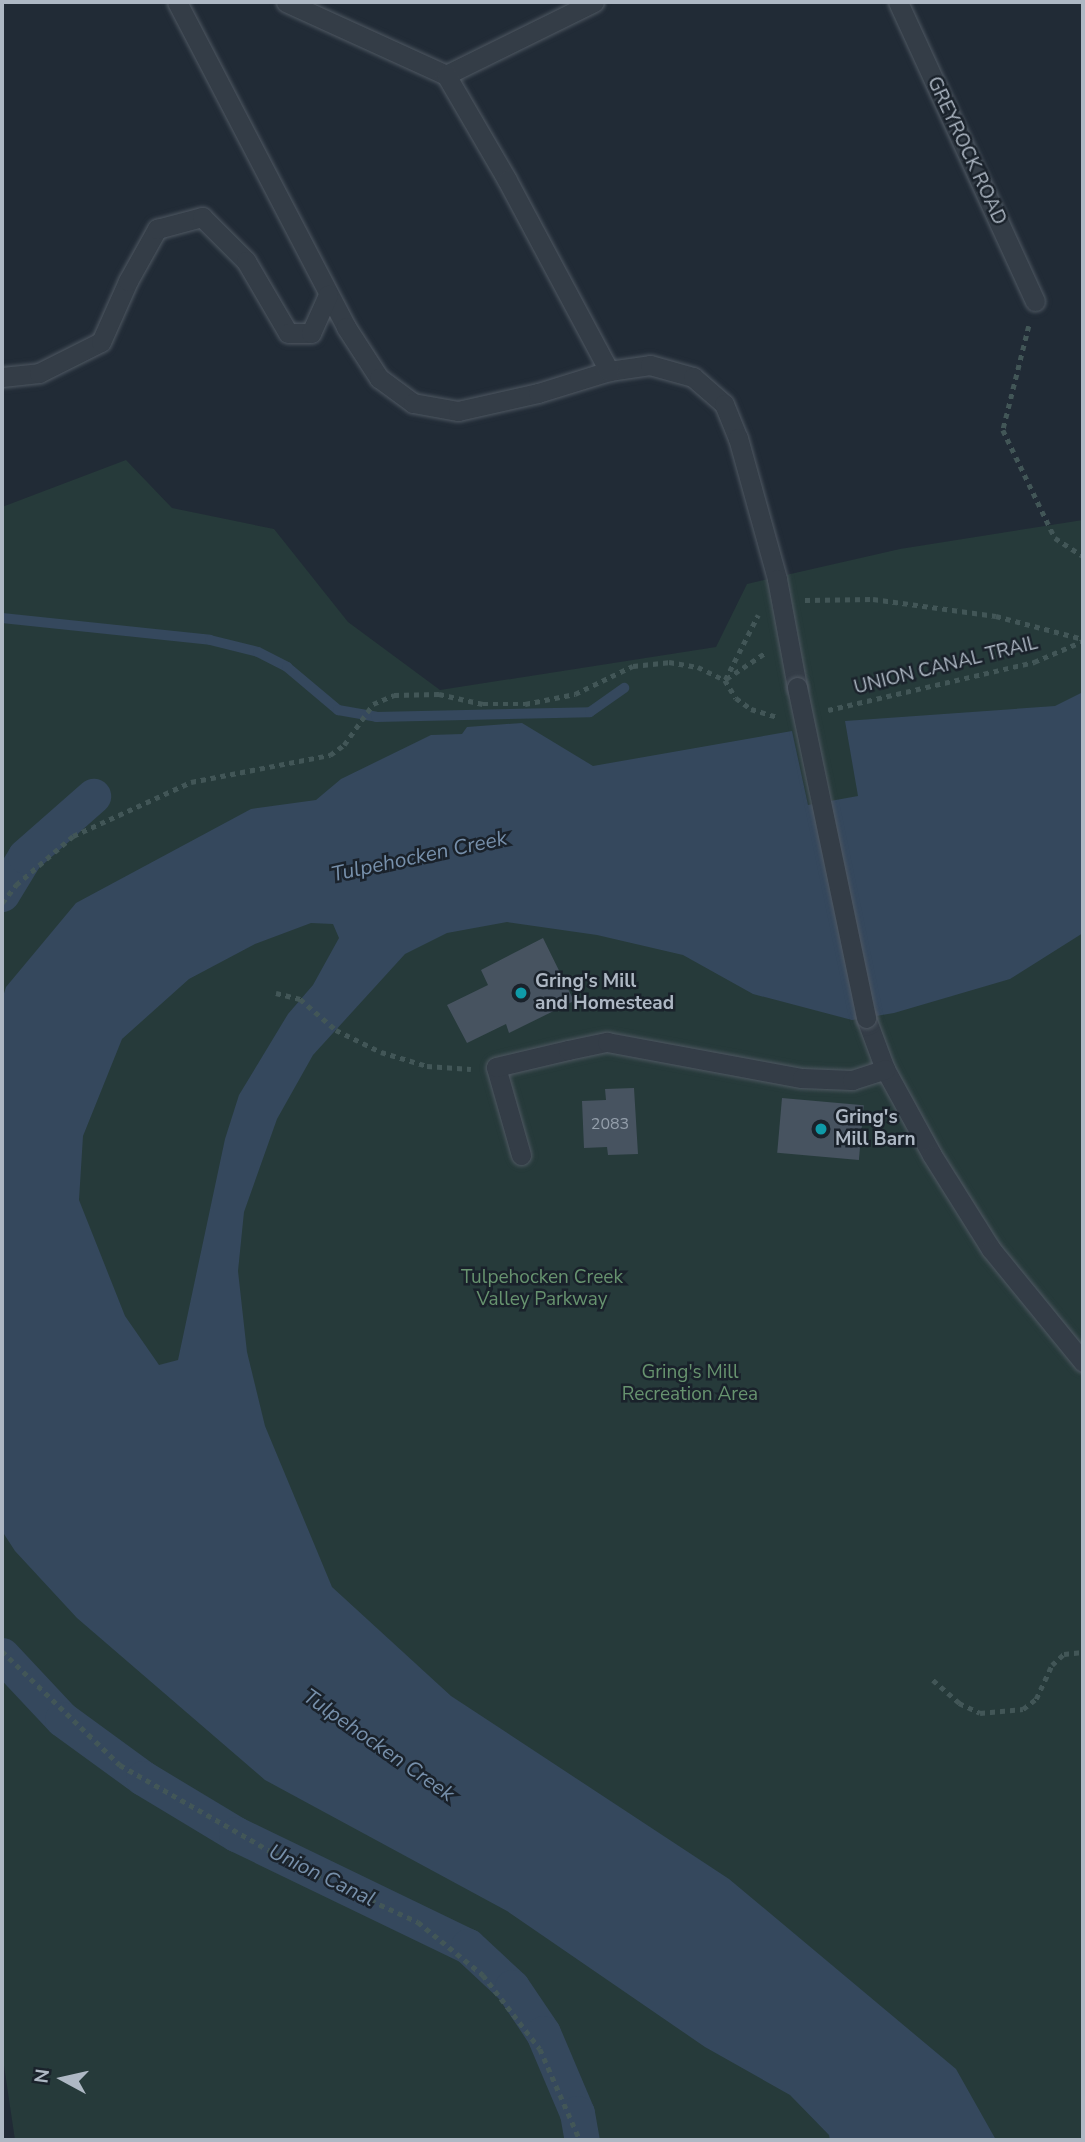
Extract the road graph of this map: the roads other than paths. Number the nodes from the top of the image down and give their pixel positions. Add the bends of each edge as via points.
1 (177, 2) edge
2 (286, 2) edge
3 (594, 2) edge
4 (898, 2) edge
5 (446, 75) junction
6 (328, 295) junction
7 (1035, 301) road end
8 (609, 371) junction
9 (2, 376) edge
10 (885, 1069) junction
11 (521, 1155) dead end
12 (1083, 1362) edge

1 - 6 lane
2 - 5 lane
3 - 5 lane
4 - 7 lane, GREYROCK ROAD
5 - 8 lane
6 - 8 lane via 379,378 413,403 458,411
6 - 9 lane via 312,334 288,333 246,261 202,217 157,229 102,342 39,373
8 - 10 lane, bridge via 650,365 693,377 724,404 738,439 778,579 866,1017
10 - 11 lane via 852,1080 802,1078 607,1042 496,1067
10 - 12 lane via 991,1249

